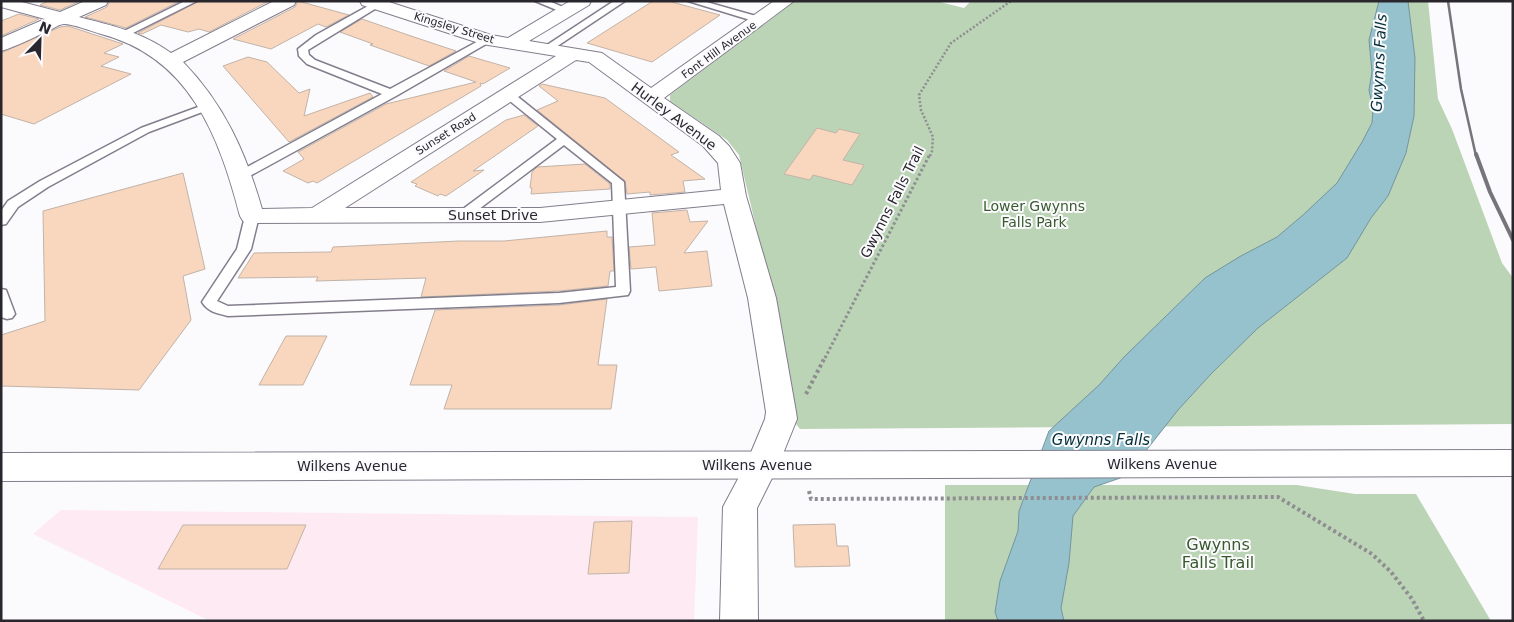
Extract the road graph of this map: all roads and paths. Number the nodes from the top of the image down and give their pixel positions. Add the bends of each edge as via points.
1 (100, 1) edge
2 (192, 1) edge
3 (288, 1) edge
4 (539, 1) edge
5 (583, 1) edge
6 (621, 1) edge
7 (692, 1) edge
8 (786, 1) edge
9 (1011, 1) edge
10 (1, 2) edge
11 (377, 2) edge
12 (567, 10) junction
13 (64, 17) junction
14 (760, 20) junction
15 (123, 34) junction
16 (488, 40) junction
17 (512, 43) junction
18 (1, 45) edge
19 (546, 49) junction
20 (574, 53) junction
21 (171, 61) junction
22 (392, 94) junction
23 (509, 94) junction
24 (652, 98) junction
25 (209, 106) junction
26 (565, 139) junction
27 (242, 175) junction
28 (734, 196) junction
29 (619, 207) junction
30 (318, 215) junction
31 (462, 215) junction
32 (252, 216) junction
33 (1, 221) edge
34 (1, 294) edge
35 (7, 314) dead end
36 (801, 399) dead end
37 (762, 466) junction
38 (1, 467) edge
39 (1509, 468) edge
40 (809, 494) dead end
41 (739, 621) edge
42 (1424, 621) edge

1 - 13 street
2 - 15 lane
3 - 21 street
4 - 12 lane
5 - 12 street
6 - 19 lane
7 - 14 lane
8 - 14 street, Font Hill Avenue
9 - 36 path, Gwynns Falls Trail via 951,42 919,94 921,110 933,137 932,151
10 - 13 street
11 - 16 street, Kingsley Street
11 - 22 lane via 303,48 304,56 311,62
12 - 17 street
13 - 15 street
13 - 18 street
14 - 24 street, Font Hill Avenue
15 - 21 street via 141,41
16 - 17 street, Kingsley Street
16 - 22 lane
17 - 19 street, Hurley Avenue
19 - 20 street, Hurley Avenue
20 - 23 street, Sunset Road
20 - 24 street, Hurley Avenue via 595,57
21 - 25 street
22 - 27 lane
23 - 26 lane
23 - 30 street, Sunset Road
24 - 28 street, Hurley Avenue via 721,151 729,163
25 - 27 street via 223,129
25 - 33 lane via 145,130 44,184 13,204
26 - 29 lane via 618,182
26 - 31 lane
27 - 32 street
28 - 29 street, Sunset Drive
28 - 37 street, Hurley Avenue via 762,298 781,412
29 - 31 street, Sunset Drive via 540,215
29 - 32 lane via 623,291 559,298 228,311 216,308 209,302 244,248
30 - 31 street, Sunset Drive
30 - 32 street, Sunset Drive
34 - 35 lane
37 - 38 street, Wilkens Avenue
37 - 39 street, Wilkens Avenue via 1197,464
37 - 41 street, Hurley Avenue via 740,507
40 - 42 path via 810,499 1278,496 1372,554 1412,599

